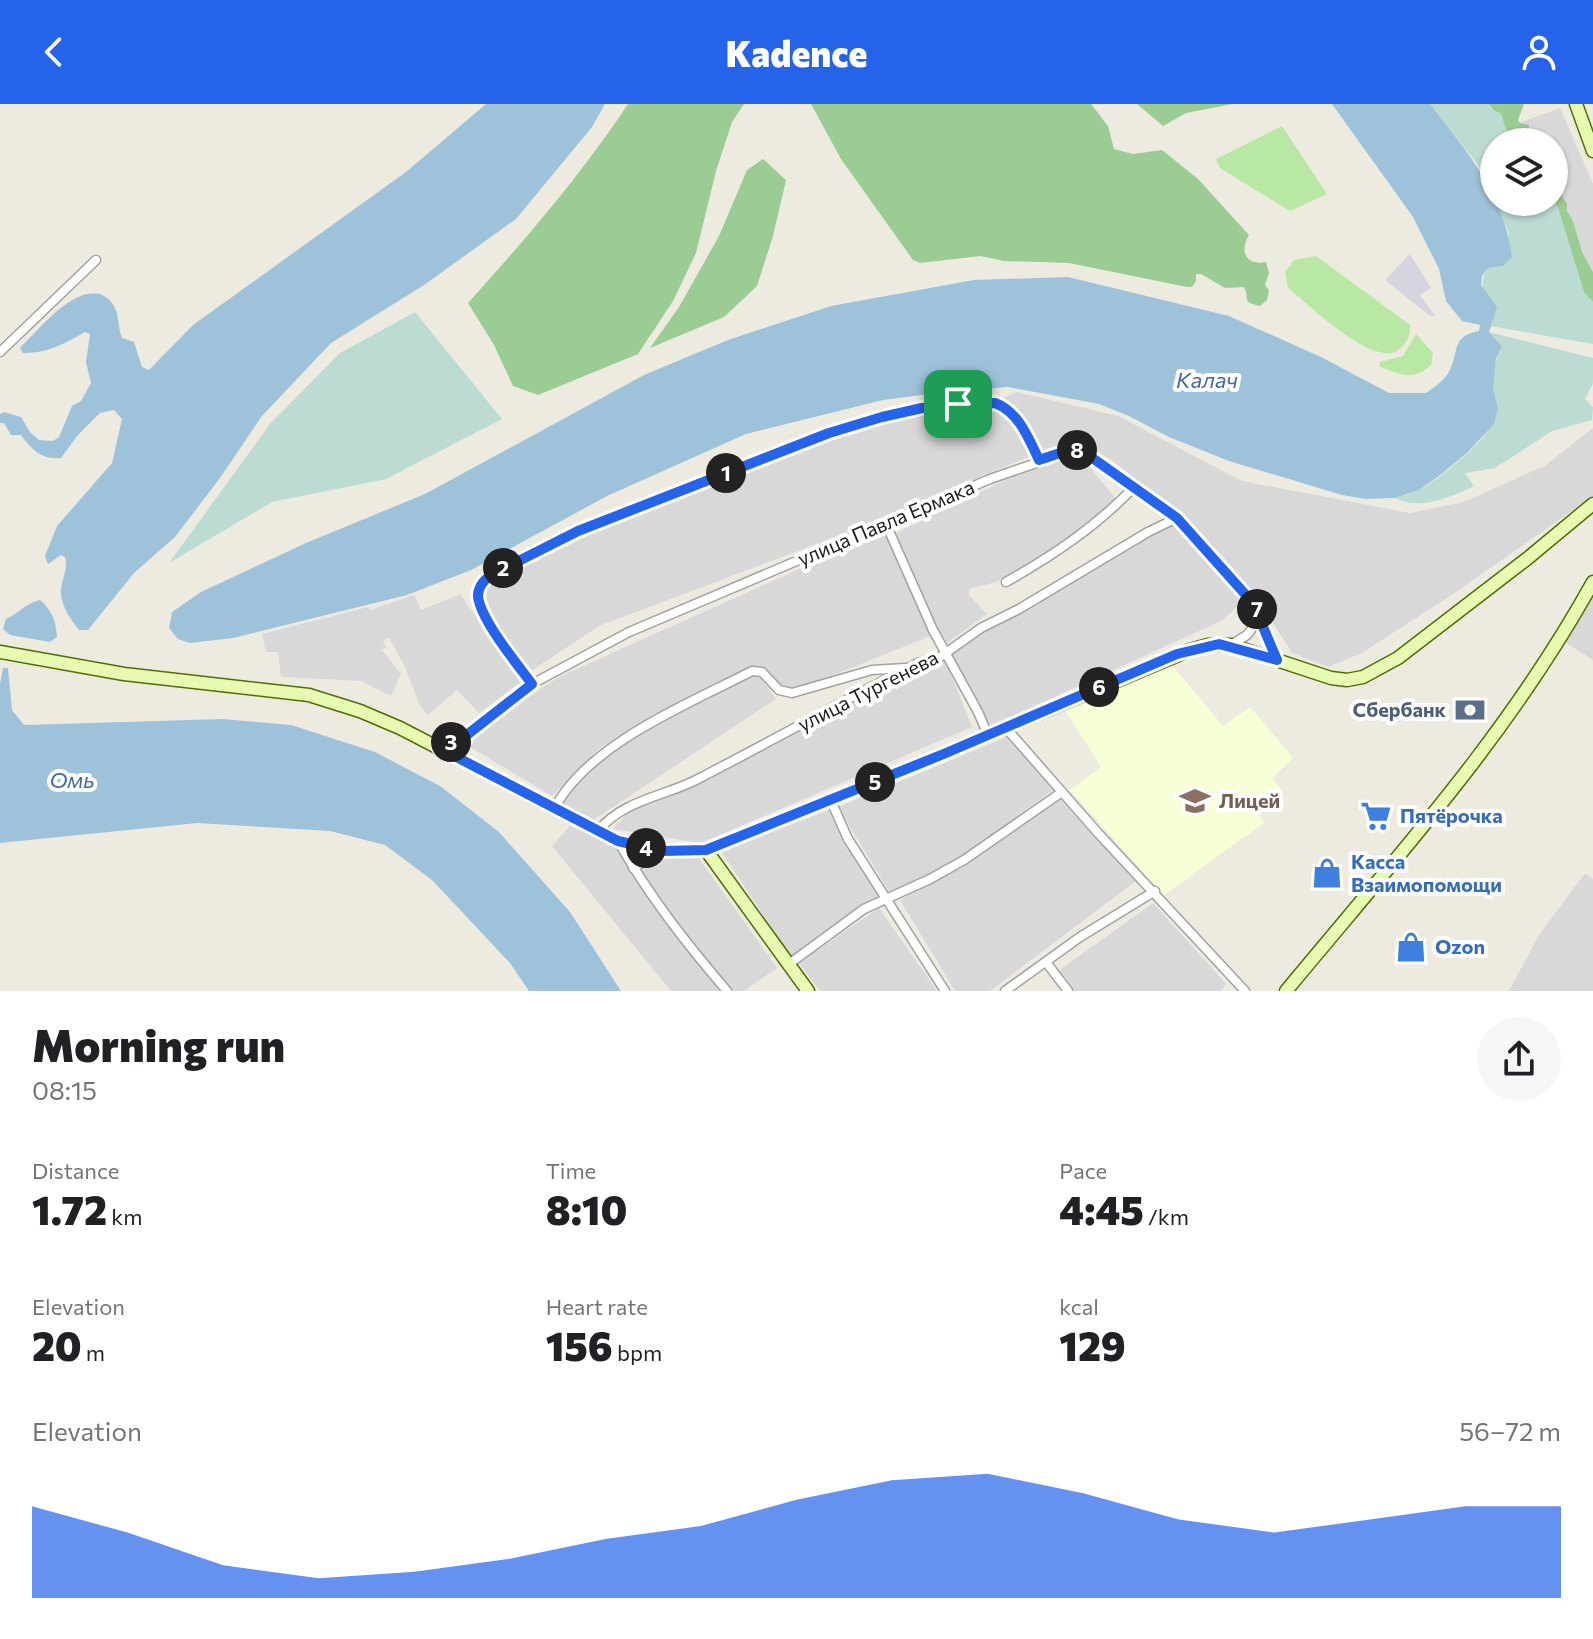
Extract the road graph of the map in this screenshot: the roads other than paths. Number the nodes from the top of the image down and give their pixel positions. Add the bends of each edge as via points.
1 (1576, 104) edge
2 (1593, 151) edge
3 (96, 260) dead end
4 (0, 352) edge
5 (1039, 460) junction
6 (1135, 486) junction
7 (1593, 504) edge
8 (1177, 518) junction
9 (886, 524) junction
10 (1006, 582) dead end
11 (1593, 582) edge
12 (1261, 617) junction
13 (1231, 645) junction
14 (0, 652) edge
15 (946, 652) junction
16 (1277, 660) junction
17 (907, 668) junction
18 (532, 684) junction
19 (1006, 728) junction
20 (468, 734) junction
21 (988, 735) junction
22 (439, 748) junction
23 (462, 760) junction
24 (1062, 792) junction
25 (831, 801) junction
26 (554, 809) junction
27 (598, 831) junction
28 (618, 841) junction
29 (706, 850) junction
30 (662, 851) junction
31 (633, 868) junction
32 (1155, 891) junction
33 (887, 898) junction
34 (1046, 962) junction
35 (789, 964) junction
36 (727, 991) edge
37 (808, 991) edge
38 (945, 991) edge
39 (1005, 991) edge
40 (1068, 991) edge
41 (1245, 991) edge
42 (1286, 991) edge

1 - 2 street
3 - 4 street
5 - 6 street, улица Павла Ермака via 1066,451 1084,452
5 - 9 street, улица Павла Ермака
5 - 18 street via 1018,421 1003,406 922,408 829,433 578,531 491,575 478,592 483,611
6 - 8 street, улица Павла Ермака
6 - 10 street via 1058,553
7 - 16 street via 1380,670 1347,680
8 - 12 street, улица Павла Ермака
8 - 15 street, улица Тургенева
9 - 15 street
9 - 18 street, улица Павла Ермака via 629,632
11 - 42 street via 1553,653 1459,783
12 - 13 street
12 - 16 street, улица Павла Ермака
13 - 16 street
13 - 19 street via 1177,654
14 - 22 street via 124,674 309,695 360,711
15 - 17 street, улица Тургенева
15 - 21 street
17 - 26 street via 872,670 792,693 752,671 613,745 573,781
17 - 27 street, улица Тургенева via 690,782 628,807
18 - 20 street, улица Павла Ермака
19 - 21 street
19 - 24 street
20 - 22 street, улица Павла Ермака
20 - 23 street
21 - 25 street
22 - 23 street
23 - 26 street
24 - 32 street
24 - 33 street via 964,860
25 - 29 street
25 - 33 street via 848,839
26 - 27 street
27 - 28 street
28 - 30 street
28 - 31 street
29 - 30 street
29 - 35 street
30 - 31 street
31 - 36 street
32 - 34 street
32 - 41 street
33 - 35 street
33 - 38 street
34 - 39 street
34 - 40 street
35 - 37 street

